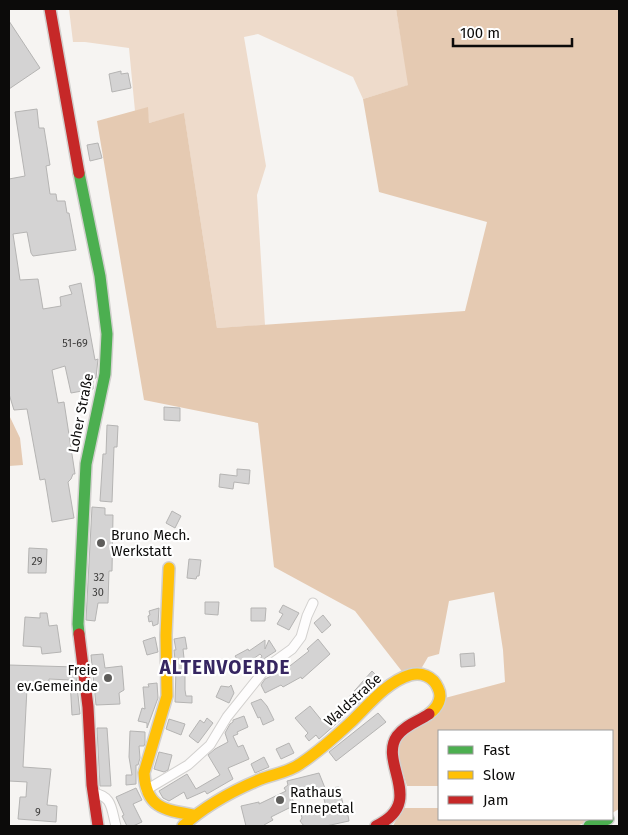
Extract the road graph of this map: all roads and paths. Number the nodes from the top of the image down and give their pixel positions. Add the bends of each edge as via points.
1 (50, 9) edge
2 (169, 568) dead end
3 (313, 603) dead end
4 (146, 790) junction
5 (93, 793) junction
6 (194, 815) junction
7 (605, 820) edge
8 (98, 826) edge
9 (116, 826) edge
10 (182, 826) edge
11 (376, 826) edge
12 (589, 826) edge

1 - 5 main road, Loher Straße via 72,142 100,276 107,334 105,374 86,464 79,610
2 - 4 main road via 167,696 144,773
3 - 4 street via 301,637 292,649 267,667 227,717 210,745 188,765
4 - 6 main road via 149,798 161,808
5 - 8 main road, Loher Straße
5 - 9 street via 108,799
6 - 10 main road, Waldstraße
6 - 11 main road, Waldstraße via 237,789 298,766 351,724 391,685 421,673 436,683 439,704 434,711 409,725 394,743 401,796 390,820
7 - 12 main road

